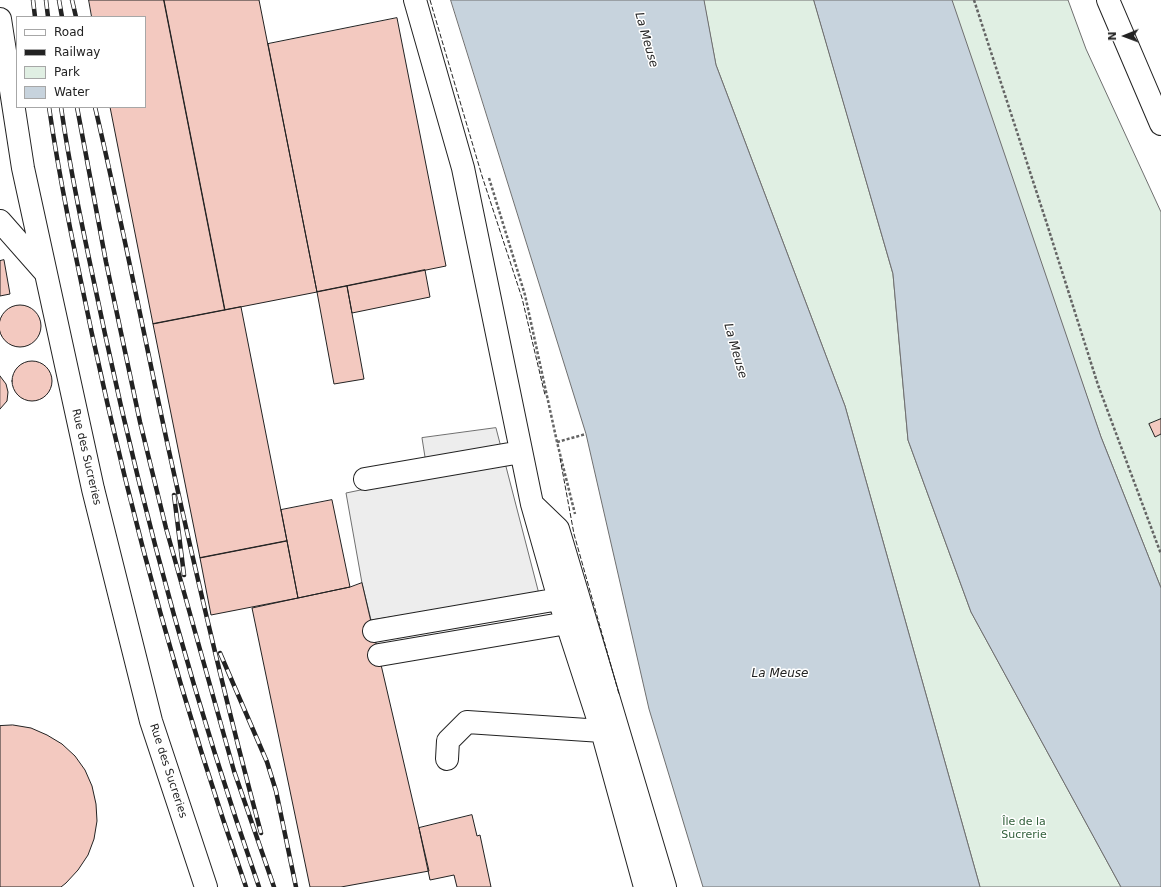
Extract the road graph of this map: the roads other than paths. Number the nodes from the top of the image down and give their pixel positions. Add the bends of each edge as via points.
1 (415, 0) edge
2 (1108, 0) edge
3 (0, 19) edge
4 (1161, 124) edge
5 (0, 221) edge
6 (46, 272) junction
7 (521, 452) junction
8 (365, 479) dead end
9 (532, 504) junction
10 (559, 599) junction
11 (567, 623) junction
12 (374, 631) dead end
13 (379, 655) dead end
14 (602, 731) junction
15 (447, 759) dead end
16 (206, 887) edge
17 (645, 887) edge
18 (665, 887) edge

1 - 7 street via 463,168
2 - 4 street
3 - 6 street, Rue des Sucreries via 23,168
5 - 6 street
6 - 16 street, Rue des Sucreries via 93,489 151,720
7 - 8 street
7 - 9 street
9 - 10 street
9 - 18 street via 558,529
10 - 11 street
10 - 12 street
11 - 13 street
11 - 14 street
14 - 15 street via 467,722 448,741
14 - 17 street

